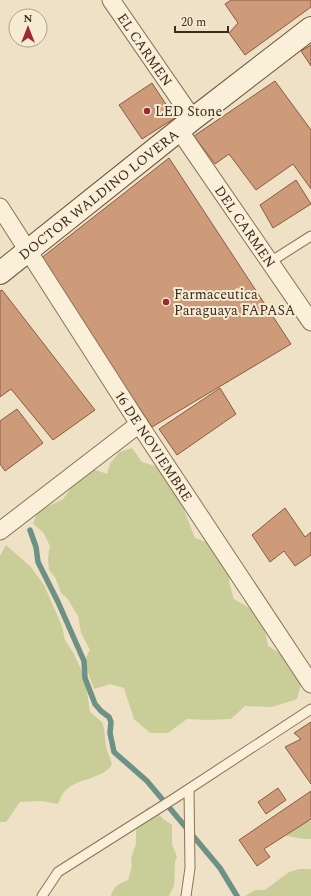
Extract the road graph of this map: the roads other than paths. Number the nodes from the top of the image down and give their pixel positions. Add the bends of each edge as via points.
1 (111, 0) edge
2 (311, 28) edge
3 (186, 125) junction
4 (0, 207) edge
5 (311, 236) edge
6 (28, 251) junction
7 (270, 262) junction
8 (0, 273) edge
9 (311, 322) edge
10 (139, 424) junction
11 (0, 531) edge
12 (306, 665) edge
13 (311, 684) edge
14 (311, 709) edge
15 (189, 789) junction
16 (42, 896) edge
17 (186, 896) edge

1 - 3 street, EL CARMEN
2 - 3 main road, DOCTOR WALDINO LOVERA
3 - 6 main road, DOCTOR WALDINO LOVERA
3 - 7 street, DEL CARMEN
4 - 6 street, 16 DE NOVIEMBRE
5 - 7 lane
6 - 8 main road, DOCTOR WALDINO LOVERA
6 - 10 street, 16 DE NOVIEMBRE
7 - 9 street, DEL CARMEN
10 - 11 street
10 - 12 street, 16 DE NOVIEMBRE
12 - 13 street, 16 DE NOVIEMBRE
14 - 15 lane
15 - 16 lane via 58,872
15 - 17 lane via 190,868

